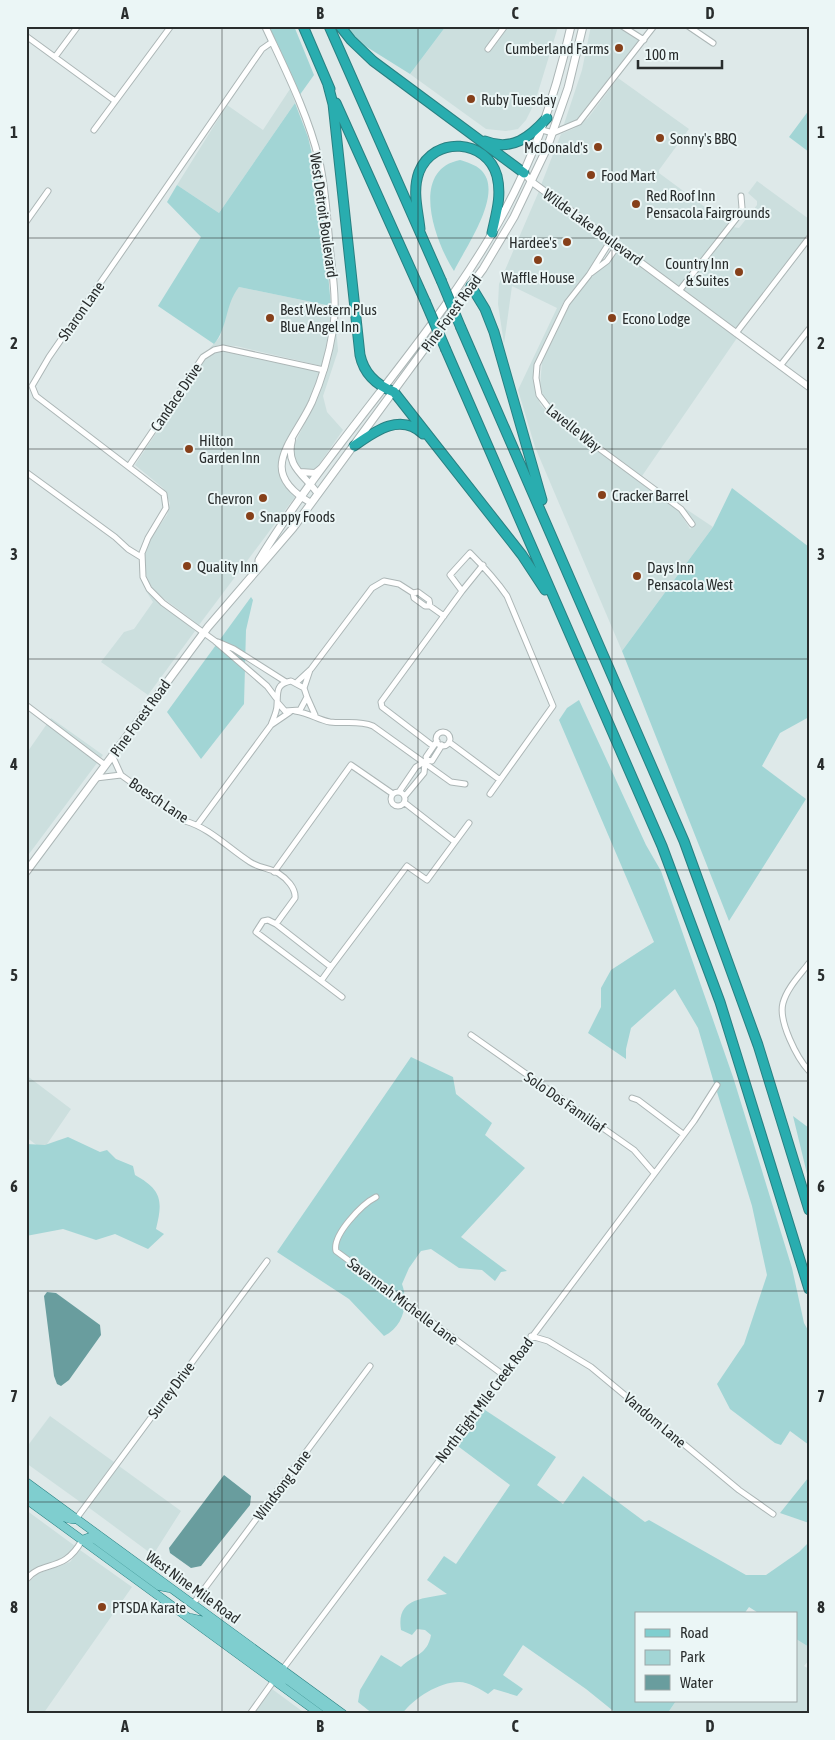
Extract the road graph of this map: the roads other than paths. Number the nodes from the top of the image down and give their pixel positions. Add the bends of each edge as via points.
1 (78, 26) edge
2 (171, 26) edge
3 (265, 26) edge
4 (303, 26) edge
5 (329, 26) edge
6 (340, 26) edge
7 (505, 26) edge
8 (571, 26) edge
9 (622, 26) edge
10 (654, 26) edge
11 (688, 26) edge
12 (582, 28) edge
13 (26, 36) edge
14 (644, 40) junction
15 (272, 42) junction
16 (713, 43) dead end
17 (488, 49) dead end
18 (55, 57) junction
19 (328, 85) junction
20 (115, 102) junction
21 (547, 118) junction
22 (94, 130) dead end
23 (542, 130) junction
24 (471, 133) junction
25 (553, 133) junction
26 (524, 172) junction
27 (532, 182) junction
28 (48, 192) dead end
29 (741, 196) dead end
30 (26, 222) edge
31 (492, 233) junction
32 (809, 238) edge
33 (422, 239) junction
34 (611, 240) junction
35 (618, 245) junction
36 (589, 275) junction
37 (471, 286) junction
38 (680, 291) junction
39 (809, 329) edge
40 (736, 334) junction
41 (780, 366) junction
42 (324, 370) junction
43 (383, 388) junction
44 (809, 388) edge
45 (394, 392) junction
46 (294, 436) junction
47 (354, 446) junction
48 (437, 447) junction
49 (130, 466) junction
50 (324, 468) junction
51 (26, 472) edge
52 (300, 472) junction
53 (311, 484) junction
54 (318, 494) junction
55 (301, 497) junction
56 (312, 503) junction
57 (692, 524) dead end
58 (548, 525) junction
59 (142, 557) junction
60 (483, 565) junction
61 (259, 566) junction
62 (462, 591) junction
63 (444, 616) junction
64 (562, 617) junction
65 (204, 633) junction
66 (215, 641) junction
67 (311, 670) junction
68 (286, 682) junction
69 (297, 682) junction
70 (304, 688) junction
71 (307, 697) junction
72 (277, 701) junction
73 (26, 706) edge
74 (293, 712) junction
75 (315, 715) junction
76 (271, 725) junction
77 (437, 741) junction
78 (449, 742) junction
79 (442, 745) junction
80 (433, 746) junction
81 (112, 755) junction
82 (426, 762) junction
83 (105, 765) junction
84 (121, 775) junction
85 (96, 778) junction
86 (500, 780) junction
87 (465, 784) dead end
88 (399, 792) junction
89 (393, 794) junction
90 (490, 794) dead end
91 (405, 796) junction
92 (404, 803) junction
93 (469, 823) dead end
94 (198, 824) junction
95 (455, 842) junction
96 (26, 872) edge
97 (274, 872) junction
98 (276, 924) junction
99 (809, 963) edge
100 (331, 967) junction
101 (321, 981) junction
102 (342, 997) dead end
103 (471, 1035) dead end
104 (809, 1071) edge
105 (717, 1085) dead end
106 (632, 1098) dead end
107 (683, 1134) junction
108 (654, 1173) junction
109 (376, 1197) dead end
110 (809, 1210) edge
111 (267, 1261) dead end
112 (809, 1289) edge
113 (531, 1336) junction
114 (370, 1366) dead end
115 (502, 1374) junction
116 (26, 1482) edge
117 (26, 1490) edge
118 (26, 1499) edge
119 (773, 1514) dead end
120 (76, 1519) junction
121 (82, 1540) junction
122 (26, 1580) edge
123 (174, 1589) junction
124 (193, 1604) junction
125 (187, 1617) junction
126 (282, 1669) junction
127 (274, 1681) junction
128 (250, 1714) edge
129 (320, 1714) edge
130 (334, 1714) edge
131 (343, 1714) edge

1 - 18 street
2 - 20 street
3 - 15 street, West Detroit Boulevard
4 - 19 highway
5 - 33 highway
6 - 24 highway via 373,61
7 - 17 street
8 - 12 street
8 - 21 main road, Pine Forest Road via 559,82
9 - 14 street
10 - 14 street
11 - 16 street
12 - 25 main road, Pine Forest Road
13 - 18 street
14 - 25 street via 586,116 574,126
15 - 42 street, West Detroit Boulevard via 308,125 322,179 334,300 333,327
15 - 49 street, Sharon Lane via 258,54 33,382 36,396
18 - 20 street
19 - 43 highway via 334,109 360,355 368,374
19 - 64 highway, bridge
20 - 22 street
21 - 23 main road, Pine Forest Road
21 - 24 highway via 526,138 508,145 493,144
23 - 25 street
23 - 26 main road, Pine Forest Road
24 - 26 highway
25 - 27 main road, Pine Forest Road
26 - 27 street, Wilde Lake Boulevard
26 - 31 main road, Pine Forest Road
27 - 34 street, Wilde Lake Boulevard
27 - 37 main road, Pine Forest Road
28 - 30 street
29 - 38 street via 739,215
31 - 33 highway via 499,199 499,183 494,169 479,152 469,147 454,146 433,154 419,172 416,200
31 - 43 main road, Pine Forest Road
32 - 40 street
33 - 58 highway, bridge
34 - 35 street, Wilde Lake Boulevard
34 - 36 street, Lavelle Way
35 - 36 street, Lavelle Way via 607,261
35 - 38 street, Wilde Lake Boulevard
36 - 57 street, Lavelle Way via 567,303 539,361 536,378 539,395 554,416 681,509
37 - 45 main road, Pine Forest Road
37 - 58 highway via 494,332
38 - 40 street, Wilde Lake Boulevard
39 - 41 street
40 - 41 street, Wilde Lake Boulevard
41 - 44 street, Wilde Lake Boulevard
42 - 46 street, West Detroit Boulevard via 312,404
42 - 49 street, Candace Drive via 236,349 214,350 203,357
43 - 45 highway
43 - 50 main road, Pine Forest Road
45 - 47 main road, Pine Forest Road
45 - 48 highway
46 - 52 street, West Detroit Boulevard via 291,460
46 - 55 street, West Detroit Boulevard via 284,452 283,471 290,490
47 - 48 highway via 376,431 394,424 409,425
47 - 54 main road, Pine Forest Road
48 - 64 highway via 522,555
49 - 59 street, Sharon Lane via 161,490 167,504 144,545
50 - 52 street via 314,473
50 - 53 main road, Pine Forest Road
51 - 59 street
52 - 53 street, West Detroit Boulevard
53 - 54 street, West Detroit Boulevard
53 - 55 main road, Pine Forest Road
54 - 56 main road, Pine Forest Road
55 - 56 street, West Detroit Boulevard
55 - 61 main road, Pine Forest Road via 259,560
56 - 61 main road, Pine Forest Road via 265,564
58 - 110 highway via 697,874 755,1036
59 - 65 street, Sharon Lane via 143,577 149,589
60 - 62 street
60 - 62 street via 470,553 450,574
60 - 86 street via 507,596 553,706
61 - 65 main road, Pine Forest Road
62 - 63 street
63 - 67 street via 418,592 384,581 372,588
63 - 80 street via 381,702 382,708
64 - 112 highway via 662,846 699,943 743,1073
65 - 66 street, Sharon Lane
65 - 81 main road, Pine Forest Road
66 - 68 street via 234,649
66 - 72 street via 267,686
67 - 69 street
67 - 70 street
68 - 69 street
68 - 72 street via 278,688
69 - 70 street
70 - 71 street
71 - 74 street via 304,706
71 - 75 street
72 - 74 street
72 - 76 street
73 - 83 street
74 - 75 street
74 - 76 street
75 - 82 street via 327,721 354,721 373,726
76 - 94 street
77 - 78 street via 443,732 449,735
77 - 79 street
77 - 80 street
78 - 79 street
78 - 86 street
79 - 82 street via 432,761
80 - 82 street
81 - 83 main road, Pine Forest Road
81 - 84 street, Boesch Lane
82 - 87 street via 451,782
82 - 88 street via 416,767
82 - 91 street via 424,773
83 - 85 main road, Pine Forest Road
84 - 85 street, Boesch Lane
84 - 94 street, Boesch Lane via 185,821
85 - 96 main road, Pine Forest Road
86 - 90 street
88 - 89 street
88 - 91 street
89 - 92 street via 394,805 398,807
89 - 97 street via 351,765
91 - 92 street
92 - 95 street
93 - 95 street
94 - 97 street, Boesch Lane via 259,868
95 - 100 street via 426,880 407,866
97 - 98 street via 283,877 295,893 295,898
98 - 100 street
98 - 101 street via 263,921 256,932
99 - 104 street via 782,1006 794,1048
100 - 101 street
101 - 102 street
103 - 108 street, Solo Dos Familiaf via 634,1150
105 - 107 street, North Eight Mile Creek Road
106 - 107 street
107 - 108 street, North Eight Mile Creek Road
108 - 113 street, North Eight Mile Creek Road
109 - 115 street, Savannah Michelle Lane via 363,1204 336,1240 336,1250
111 - 120 street, Surrey Drive
113 - 115 street, North Eight Mile Creek Road
113 - 119 street, Vandorn Lane via 548,1341 591,1367 739,1490
114 - 124 street, Windsong Lane
115 - 126 street, North Eight Mile Creek Road
116 - 120 main road, West Nine Mile Road
117 - 120 main road via 61,1516
118 - 121 main road, West Nine Mile Road
120 - 123 main road, West Nine Mile Road
121 - 122 street via 68,1560 36,1571
121 - 123 main road via 90,1537 159,1586
121 - 125 main road, West Nine Mile Road
123 - 124 main road, West Nine Mile Road
124 - 126 main road, West Nine Mile Road
125 - 126 main road via 204,1621 272,1671 277,1673
125 - 127 main road, West Nine Mile Road
126 - 127 street, North Eight Mile Creek Road
126 - 131 main road, West Nine Mile Road
127 - 128 street, North Eight Mile Creek Road
127 - 129 main road, West Nine Mile Road
127 - 130 main road via 283,1678 289,1681

